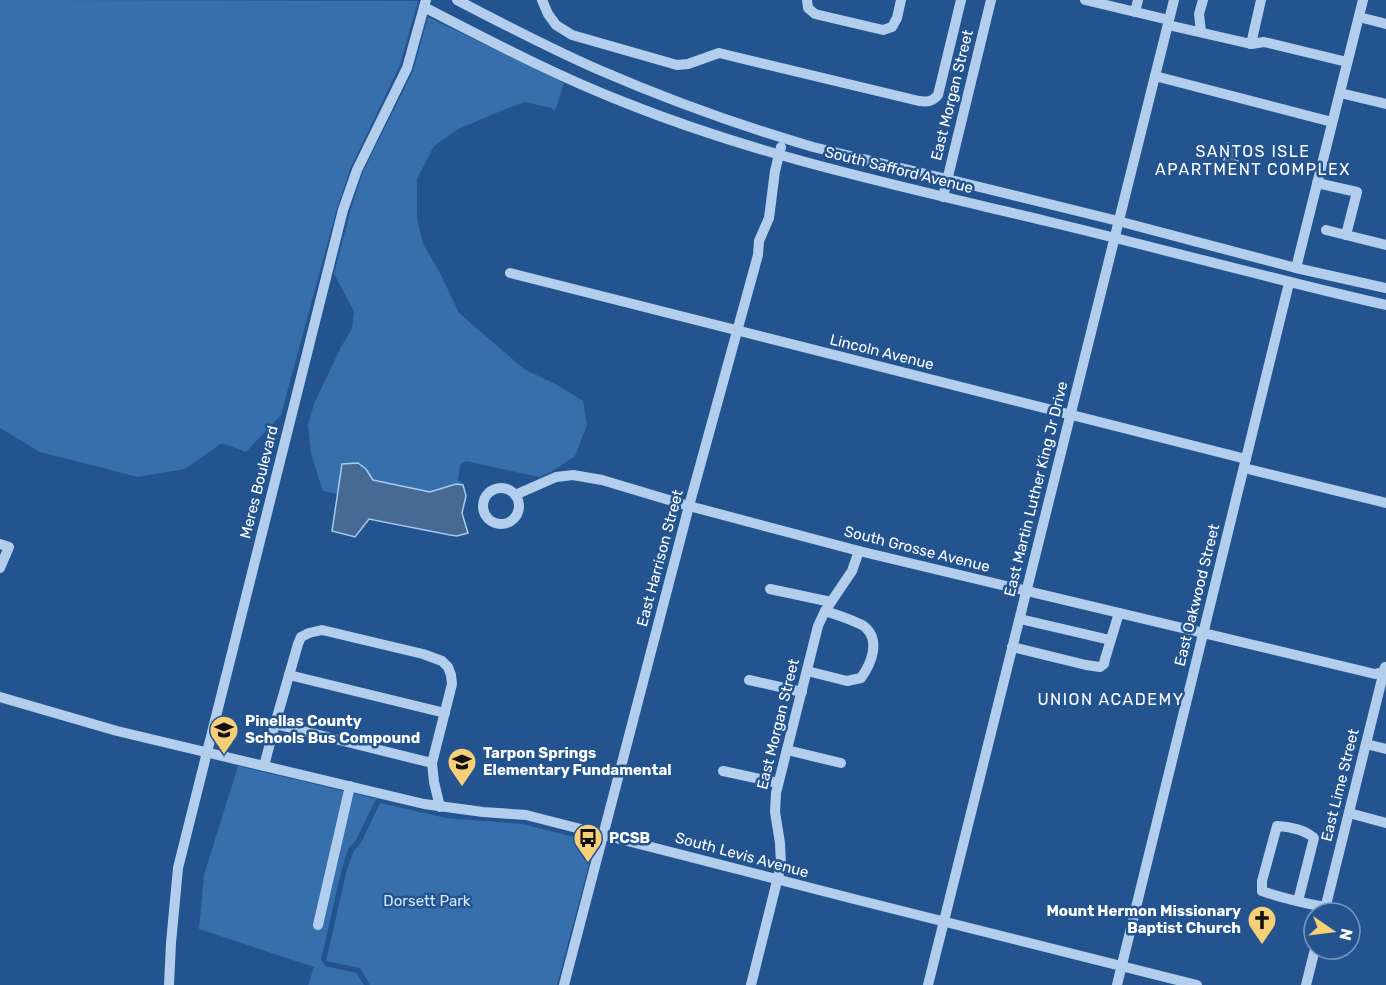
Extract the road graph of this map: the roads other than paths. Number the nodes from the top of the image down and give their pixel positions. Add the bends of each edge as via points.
1 (456, 0) edge
2 (542, 0) edge
3 (807, 0) edge
4 (901, 0) edge
5 (961, 0) edge
6 (991, 0) edge
7 (1085, 0) edge
8 (1138, 0) edge
9 (1174, 0) edge
10 (1203, 0) edge
11 (1261, 0) edge
12 (1363, 0) edge
13 (425, 4) edge
14 (1135, 12) junction
15 (1359, 17) junction
16 (1168, 23) junction
17 (1386, 24) edge
18 (1201, 32) junction
19 (1251, 44) junction
20 (1347, 63) junction
21 (1155, 76) junction
22 (1340, 93) junction
23 (1386, 104) edge
24 (1332, 122) junction
25 (783, 138) junction
26 (779, 154) junction
27 (947, 179) junction
28 (1317, 183) junction
29 (943, 197) junction
30 (1118, 221) junction
31 (1326, 230) dead end
32 (1346, 235) junction
33 (1114, 237) junction
34 (1386, 245) edge
35 (1296, 267) junction
36 (510, 273) dead end
37 (1289, 283) junction
38 (1386, 288) edge
39 (1386, 305) edge
40 (737, 330) junction
41 (1070, 415) junction
42 (1245, 463) junction
43 (515, 495) dead end
44 (1386, 503) edge
45 (689, 506) junction
46 (0, 544) edge
47 (859, 551) junction
48 (0, 568) edge
49 (770, 589) dead end
50 (1027, 591) junction
51 (828, 606) junction
52 (1119, 613) junction
53 (1020, 619) junction
54 (1203, 633) junction
55 (1110, 640) junction
56 (1012, 647) junction
57 (1385, 669) edge
58 (807, 670) junction
59 (289, 675) junction
60 (749, 680) dead end
61 (802, 692) junction
62 (0, 697) edge
63 (445, 713) junction
64 (275, 724) junction
65 (1366, 744) junction
66 (1386, 749) edge
67 (787, 750) junction
68 (206, 753) junction
69 (432, 763) junction
70 (841, 763) dead end
71 (264, 766) junction
72 (723, 771) dead end
73 (778, 783) junction
74 (350, 786) junction
75 (440, 807) junction
76 (1349, 813) junction
77 (1386, 823) edge
78 (604, 834) junction
79 (778, 880) junction
80 (1298, 901) junction
81 (1326, 901) edge
82 (1302, 902) edge
83 (944, 921) junction
84 (318, 925) dead end
85 (1312, 961) edge
86 (1122, 966) junction
87 (169, 985) edge
88 (564, 985) edge
89 (751, 985) edge
90 (928, 985) edge
91 (1117, 985) edge
92 (1197, 985) edge
93 (1306, 985) edge

1 - 25 street, South Safford Avenue via 650,92
2 - 5 street via 556,25 572,35 677,65 719,53 927,102 938,95
3 - 4 street via 808,8 815,14 882,30 892,27
6 - 27 street, East Morgan Street
7 - 14 street
8 - 14 street
9 - 16 street, East Martin Luther King Jr Drive
10 - 18 street via 1199,14
11 - 19 street
12 - 15 street
13 - 26 street, South Safford Avenue via 560,75 624,103
13 - 68 street, Meres Boulevard via 407,68 357,170 343,210
14 - 16 street
15 - 17 street
15 - 20 street
16 - 18 street
16 - 21 street, East Martin Luther King Jr Drive
18 - 19 street
19 - 20 street via 1264,42
20 - 22 street
21 - 24 street
21 - 30 street, East Martin Luther King Jr Drive
22 - 23 street
22 - 24 street
24 - 28 street
25 - 26 street, East Harrison Street
25 - 27 street, South Safford Avenue
26 - 29 street, South Safford Avenue
26 - 40 street, East Harrison Street via 769,218 759,241
27 - 29 street, East Morgan Street
27 - 30 street, South Safford Avenue
28 - 32 street via 1357,192
28 - 35 street
29 - 33 street, South Safford Avenue
30 - 33 street, East Martin Luther King Jr Drive
30 - 35 street, South Safford Avenue
31 - 32 street
32 - 34 street
33 - 37 street, South Safford Avenue
33 - 41 street, East Martin Luther King Jr Drive
35 - 38 street, South Safford Avenue
36 - 40 street, Lincoln Avenue
37 - 39 street, South Safford Avenue
37 - 42 street, East Oakwood Street
40 - 41 street, Lincoln Avenue
40 - 45 street, East Harrison Street
41 - 42 street, Lincoln Avenue
41 - 50 street, East Martin Luther King Jr Drive
42 - 44 street, Lincoln Avenue
42 - 54 street, East Oakwood Street
43 - 45 street, South Grosse Avenue via 556,477 573,475
45 - 47 street, South Grosse Avenue
45 - 78 street, East Harrison Street
46 - 48 street via 9,547
47 - 50 street, South Grosse Avenue
47 - 51 street, East Morgan Street via 852,572
49 - 51 street
50 - 52 street, South Grosse Avenue
50 - 53 street, East Martin Luther King Jr Drive
51 - 58 street, East Morgan Street via 818,626
51 - 58 street via 864,626 873,644 869,667 861,678 847,681
52 - 54 street, South Grosse Avenue
52 - 55 street
53 - 55 street
53 - 56 street, East Martin Luther King Jr Drive
54 - 57 street, South Grosse Avenue via 1375,674
54 - 86 street, East Oakwood Street
55 - 56 street via 1100,667
56 - 83 street, East Martin Luther King Jr Drive
57 - 65 street, East Lime Street
58 - 61 street, East Morgan Street
59 - 63 street
59 - 63 street via 301,637 322,630 423,654 442,661 451,675
59 - 64 street
60 - 61 street
61 - 67 street, East Morgan Street
62 - 68 street, South Levis Avenue
63 - 69 street
64 - 69 street
64 - 71 street
65 - 66 street
65 - 76 street, East Lime Street
67 - 70 street
67 - 73 street, East Morgan Street
68 - 71 street, South Levis Avenue
68 - 87 street, Meres Boulevard via 177,868
69 - 75 street
71 - 74 street, South Levis Avenue
72 - 73 street
73 - 79 street, East Morgan Street
74 - 75 street, South Levis Avenue
74 - 84 street
75 - 78 street, South Levis Avenue via 526,815
76 - 77 street
76 - 81 street, East Lime Street
78 - 79 street, South Levis Avenue
78 - 88 street, East Harrison Street
79 - 83 street, South Levis Avenue
79 - 89 street, East Morgan Street
80 - 80 street via 1262,891 1277,826 1308,832 1314,838
80 - 82 street
83 - 86 street, South Levis Avenue
83 - 90 street, East Martin Luther King Jr Drive
85 - 93 street
86 - 91 street, East Oakwood Street
86 - 92 street, South Levis Avenue

